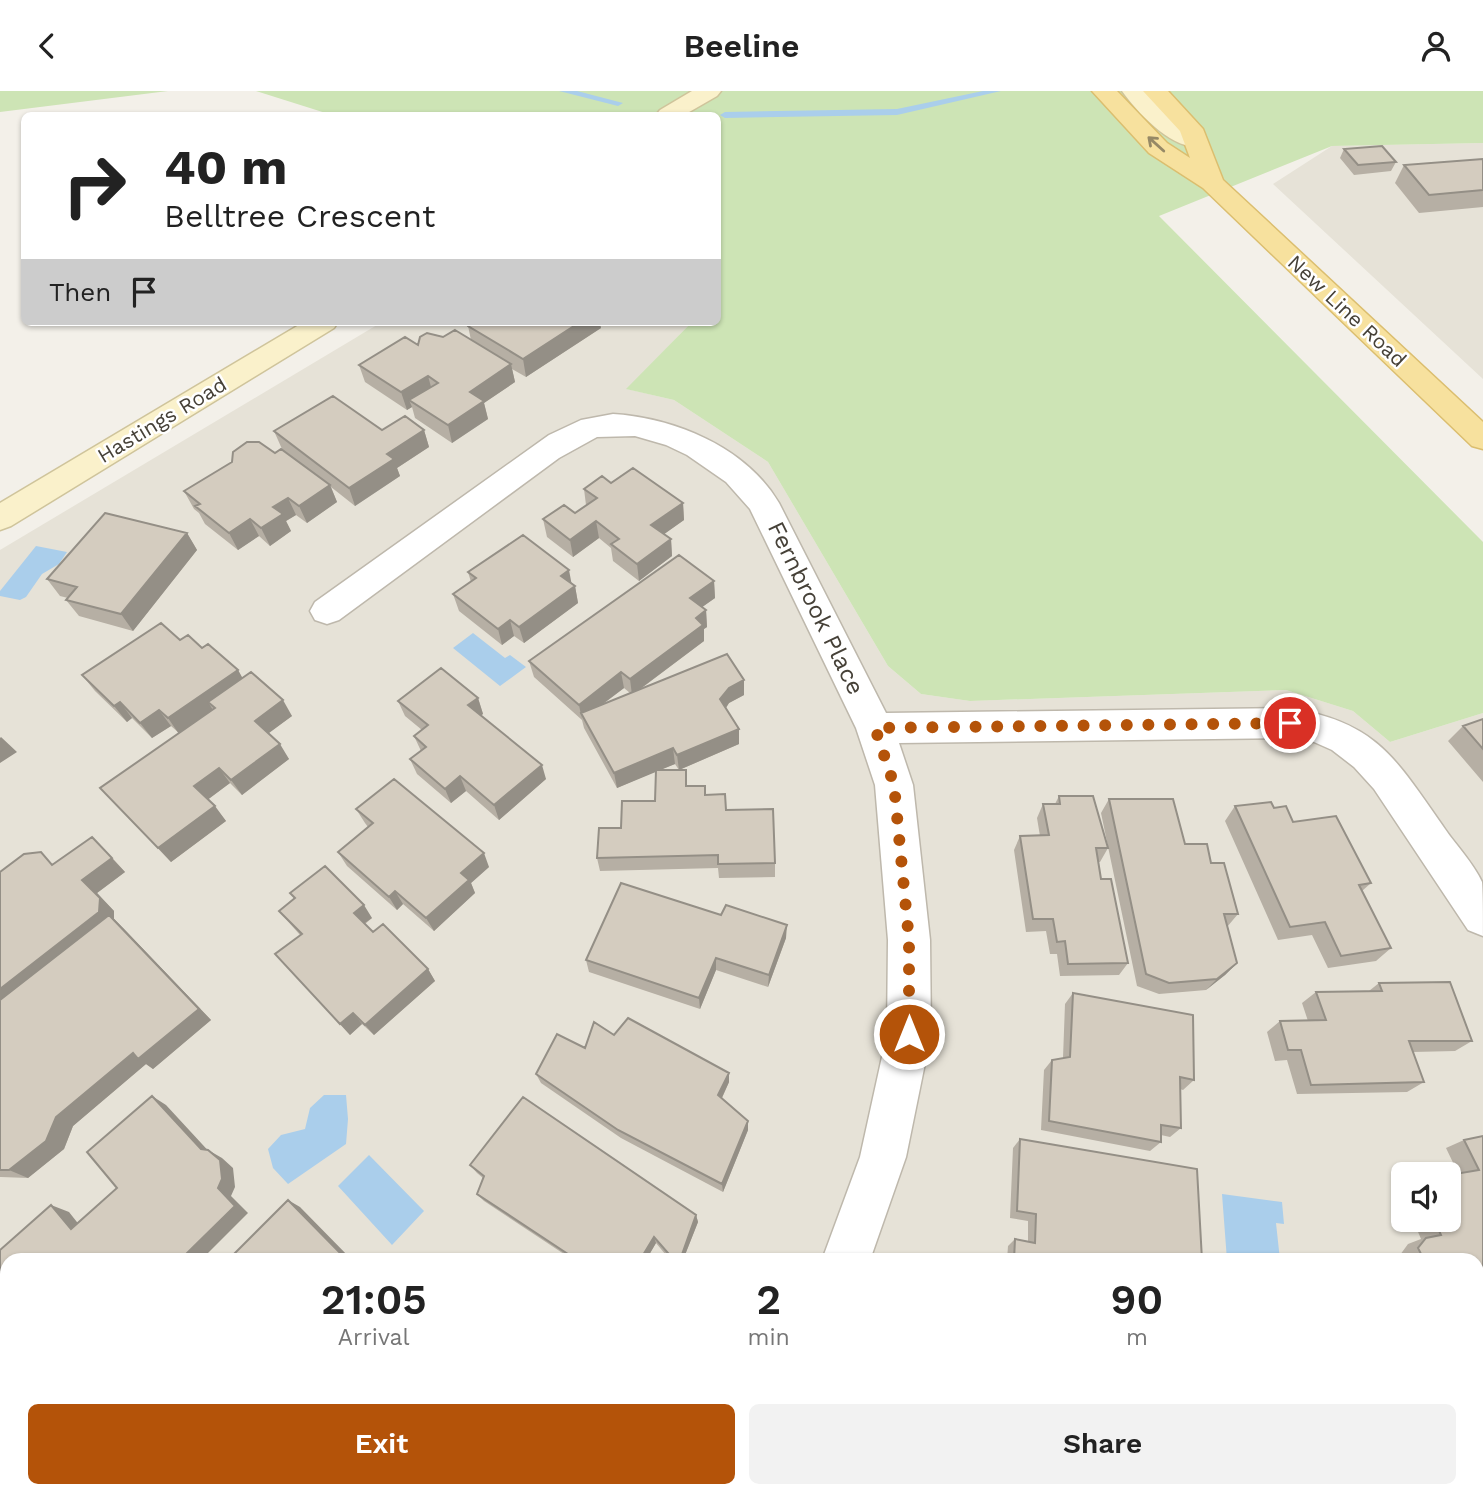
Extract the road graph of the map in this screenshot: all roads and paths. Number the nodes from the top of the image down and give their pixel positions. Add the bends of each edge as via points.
1 (709, 91) edge
2 (1104, 91) edge
3 (1134, 91) edge
4 (1155, 91) edge
5 (673, 112) edge
6 (1195, 141) junction
7 (1212, 183) junction
8 (317, 326) edge
9 (1483, 439) edge
10 (0, 518) edge
11 (327, 611) dead end
12 (875, 728) junction
13 (1483, 917) edge
14 (849, 1253) edge

1 - 5 main road
7 -> 2 main road, New Line Road via 1158,148
3 - 6 main road via 1174,132
4 - 6 main road, New Line Road via 1191,129
6 - 7 main road, New Line Road
7 - 9 main road, New Line Road
8 - 10 main road, Hastings Road
11 - 12 street, Fernbrook Place via 573,434 627,425 662,432 698,447 735,472 762,503
12 - 13 street via 1290,723 1319,728 1345,739 1387,778
12 - 14 street, Fernbrook Place via 894,785 909,940 909,1034 883,1157

